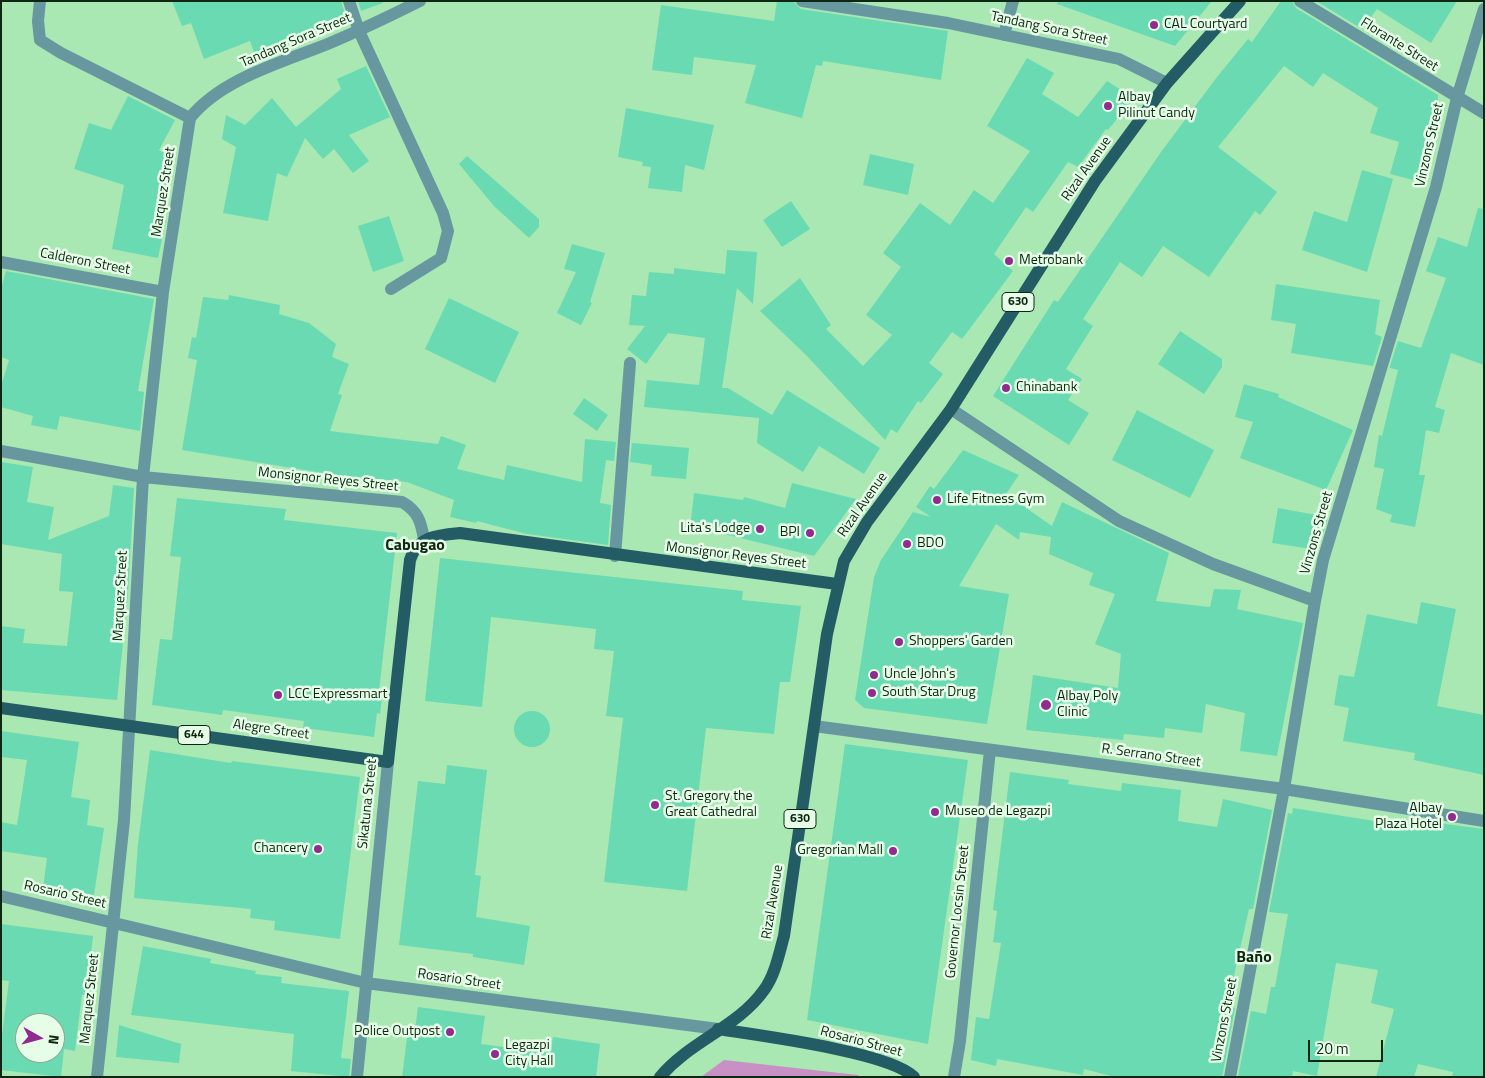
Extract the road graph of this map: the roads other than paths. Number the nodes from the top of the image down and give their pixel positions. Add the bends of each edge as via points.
1 (40, 1) edge
2 (349, 1) edge
3 (420, 1) edge
4 (802, 1) edge
5 (1013, 1) edge
6 (1240, 1) edge
7 (1300, 1) edge
8 (1484, 9) edge
9 (359, 31) junction
10 (1004, 35) junction
11 (1167, 83) junction
12 (1456, 98) junction
13 (1484, 113) edge
14 (190, 118) junction
15 (1, 262) edge
16 (391, 289) dead end
17 (164, 292) junction
18 (630, 363) dead end
19 (950, 409) junction
20 (1, 451) edge
21 (143, 477) junction
22 (424, 539) junction
23 (616, 556) junction
24 (837, 584) junction
25 (1315, 601) junction
26 (1, 708) edge
27 (128, 726) junction
28 (814, 726) junction
29 (990, 750) junction
30 (388, 762) junction
31 (1284, 789) junction
32 (1484, 821) edge
33 (1, 896) edge
34 (113, 922) junction
35 (366, 983) junction
36 (718, 1029) junction
37 (97, 1077) edge
38 (357, 1077) edge
39 (660, 1077) edge
40 (914, 1077) edge
41 (954, 1077) edge
42 (1230, 1077) edge

1 - 14 street via 40,40
2 - 9 street
3 - 9 street, Tandang Sora Street
4 - 10 street, Tandang Sora Street via 948,22
5 - 10 street
6 - 11 main road, Rizal Avenue / 630
7 - 12 street, Florante Street
8 - 12 street, Vinzons Street
9 - 14 street, Tandang Sora Street via 224,88 201,104
9 - 16 street via 443,213 448,231 441,258
10 - 11 street, Tandang Sora Street via 1119,59
11 - 19 main road, Rizal Avenue / 630 via 1095,180
12 - 13 street, Florante Street
12 - 25 street, Vinzons Street via 1436,187 1323,560
14 - 17 street, Marquez Street
15 - 17 street, Calderon Street
17 - 21 street, Marquez Street
18 - 23 street
19 - 24 main road, Rizal Avenue / 630 via 866,522 844,561
19 - 25 street via 1120,521 1213,564
20 - 21 street, Monsignor Reyes Street
21 - 22 street, Monsignor Reyes Street via 402,502 419,516
21 - 27 street, Marquez Street
22 - 23 main road, Monsignor Reyes Street via 460,533
22 - 30 main road, Sikatuna Street via 410,560
23 - 24 main road, Monsignor Reyes Street
24 - 28 main road, Rizal Avenue / 630
25 - 31 street, Vinzons Street
26 - 27 main road, Alegre Street / 644
27 - 30 main road, Alegre Street / 644
27 - 34 street, Marquez Street via 124,820
28 - 29 street, R. Serrano Street
28 - 36 main road, Rizal Avenue / 630 via 784,936 776,965 765,989 753,1003 740,1016
29 - 31 street, R. Serrano Street
29 - 41 street, Governor Locsin Street
30 - 35 street, Sikatuna Street
31 - 32 street, R. Serrano Street
31 - 42 street, Vinzons Street
33 - 34 street, Rosario Street
34 - 35 street, Rosario Street
34 - 37 street, Marquez Street
35 - 36 street, Rosario Street
35 - 38 street, Sikatuna Street
36 - 39 main road, Rizal Avenue / 630 via 687,1051
36 - 40 main road, Rosario Street via 794,1041 885,1062

